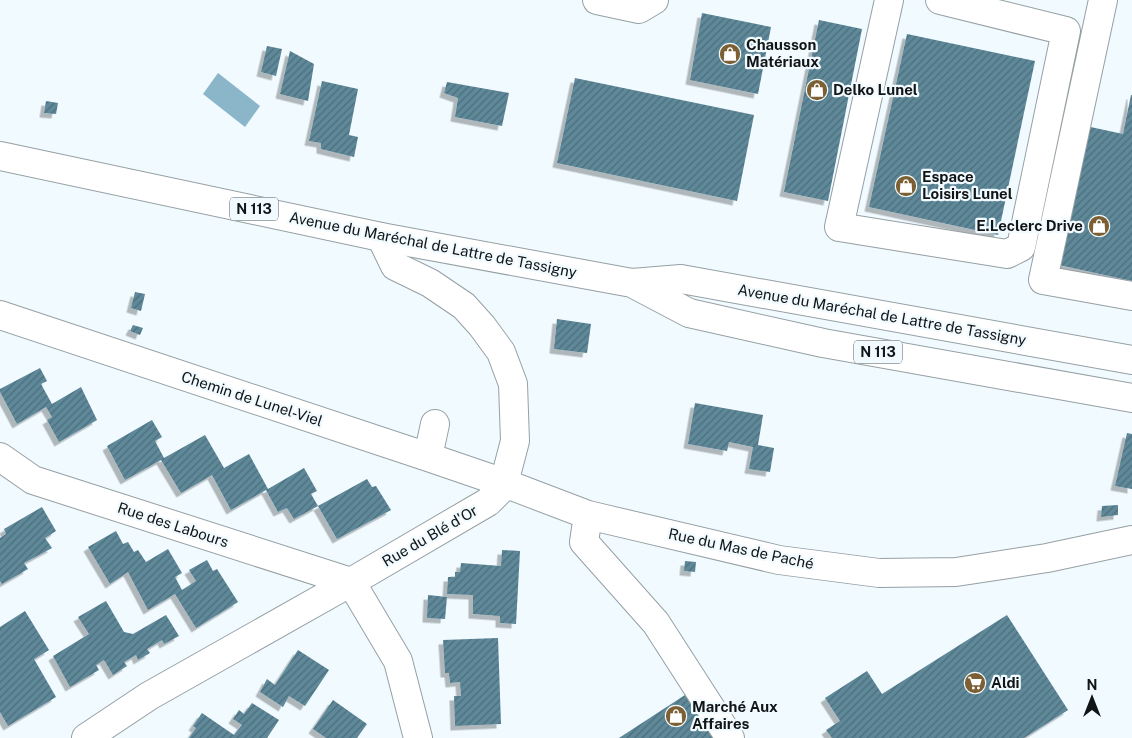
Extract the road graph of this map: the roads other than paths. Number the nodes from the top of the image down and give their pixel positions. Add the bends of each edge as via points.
1 (597, 0) edge
2 (654, 0) edge
3 (889, 0) edge
4 (940, 0) edge
5 (1103, 0) edge
6 (0, 156) edge
7 (381, 236) junction
8 (632, 283) junction
9 (1132, 296) edge
10 (0, 315) edge
11 (1132, 360) edge
12 (1132, 398) edge
13 (435, 424) dead end
14 (0, 457) edge
15 (428, 457) junction
16 (504, 483) junction
17 (588, 515) junction
18 (1132, 540) edge
19 (351, 582) junction
20 (86, 738) edge
21 (418, 738) edge
22 (730, 738) edge

1 - 2 street via 639,9
3 - 4 street via 839,227 1007,254 1021,247 1066,31
5 - 9 street via 1043,280
6 - 7 street, Avenue du Maréchal de Lattre de Tassigny / N 113
7 - 8 street, Avenue du Maréchal de Lattre de Tassigny / N 113
7 - 16 street, Rue du Blé d'Or via 395,266 430,283 464,306 502,352 513,384 516,441
8 - 11 street, Avenue du Maréchal de Lattre de Tassigny / N 113 via 681,279
8 - 12 street, Avenue du Maréchal de Lattre de Tassigny / N 113 via 689,313 823,342
10 - 15 street, Chemin de Lunel-Viel
13 - 15 street
14 - 19 street, Rue des Labours via 33,480
15 - 16 street, Chemin de Lunel-Viel
16 - 17 street, Rue du Mas de Paché
16 - 19 street, Rue du Blé d'Or via 488,502
17 - 18 street, Rue du Mas de Paché via 779,560 879,573 956,572 1047,558
17 - 22 street via 584,542 656,623
19 - 20 street, Rue du Blé d'Or via 149,696
19 - 21 street via 398,661

